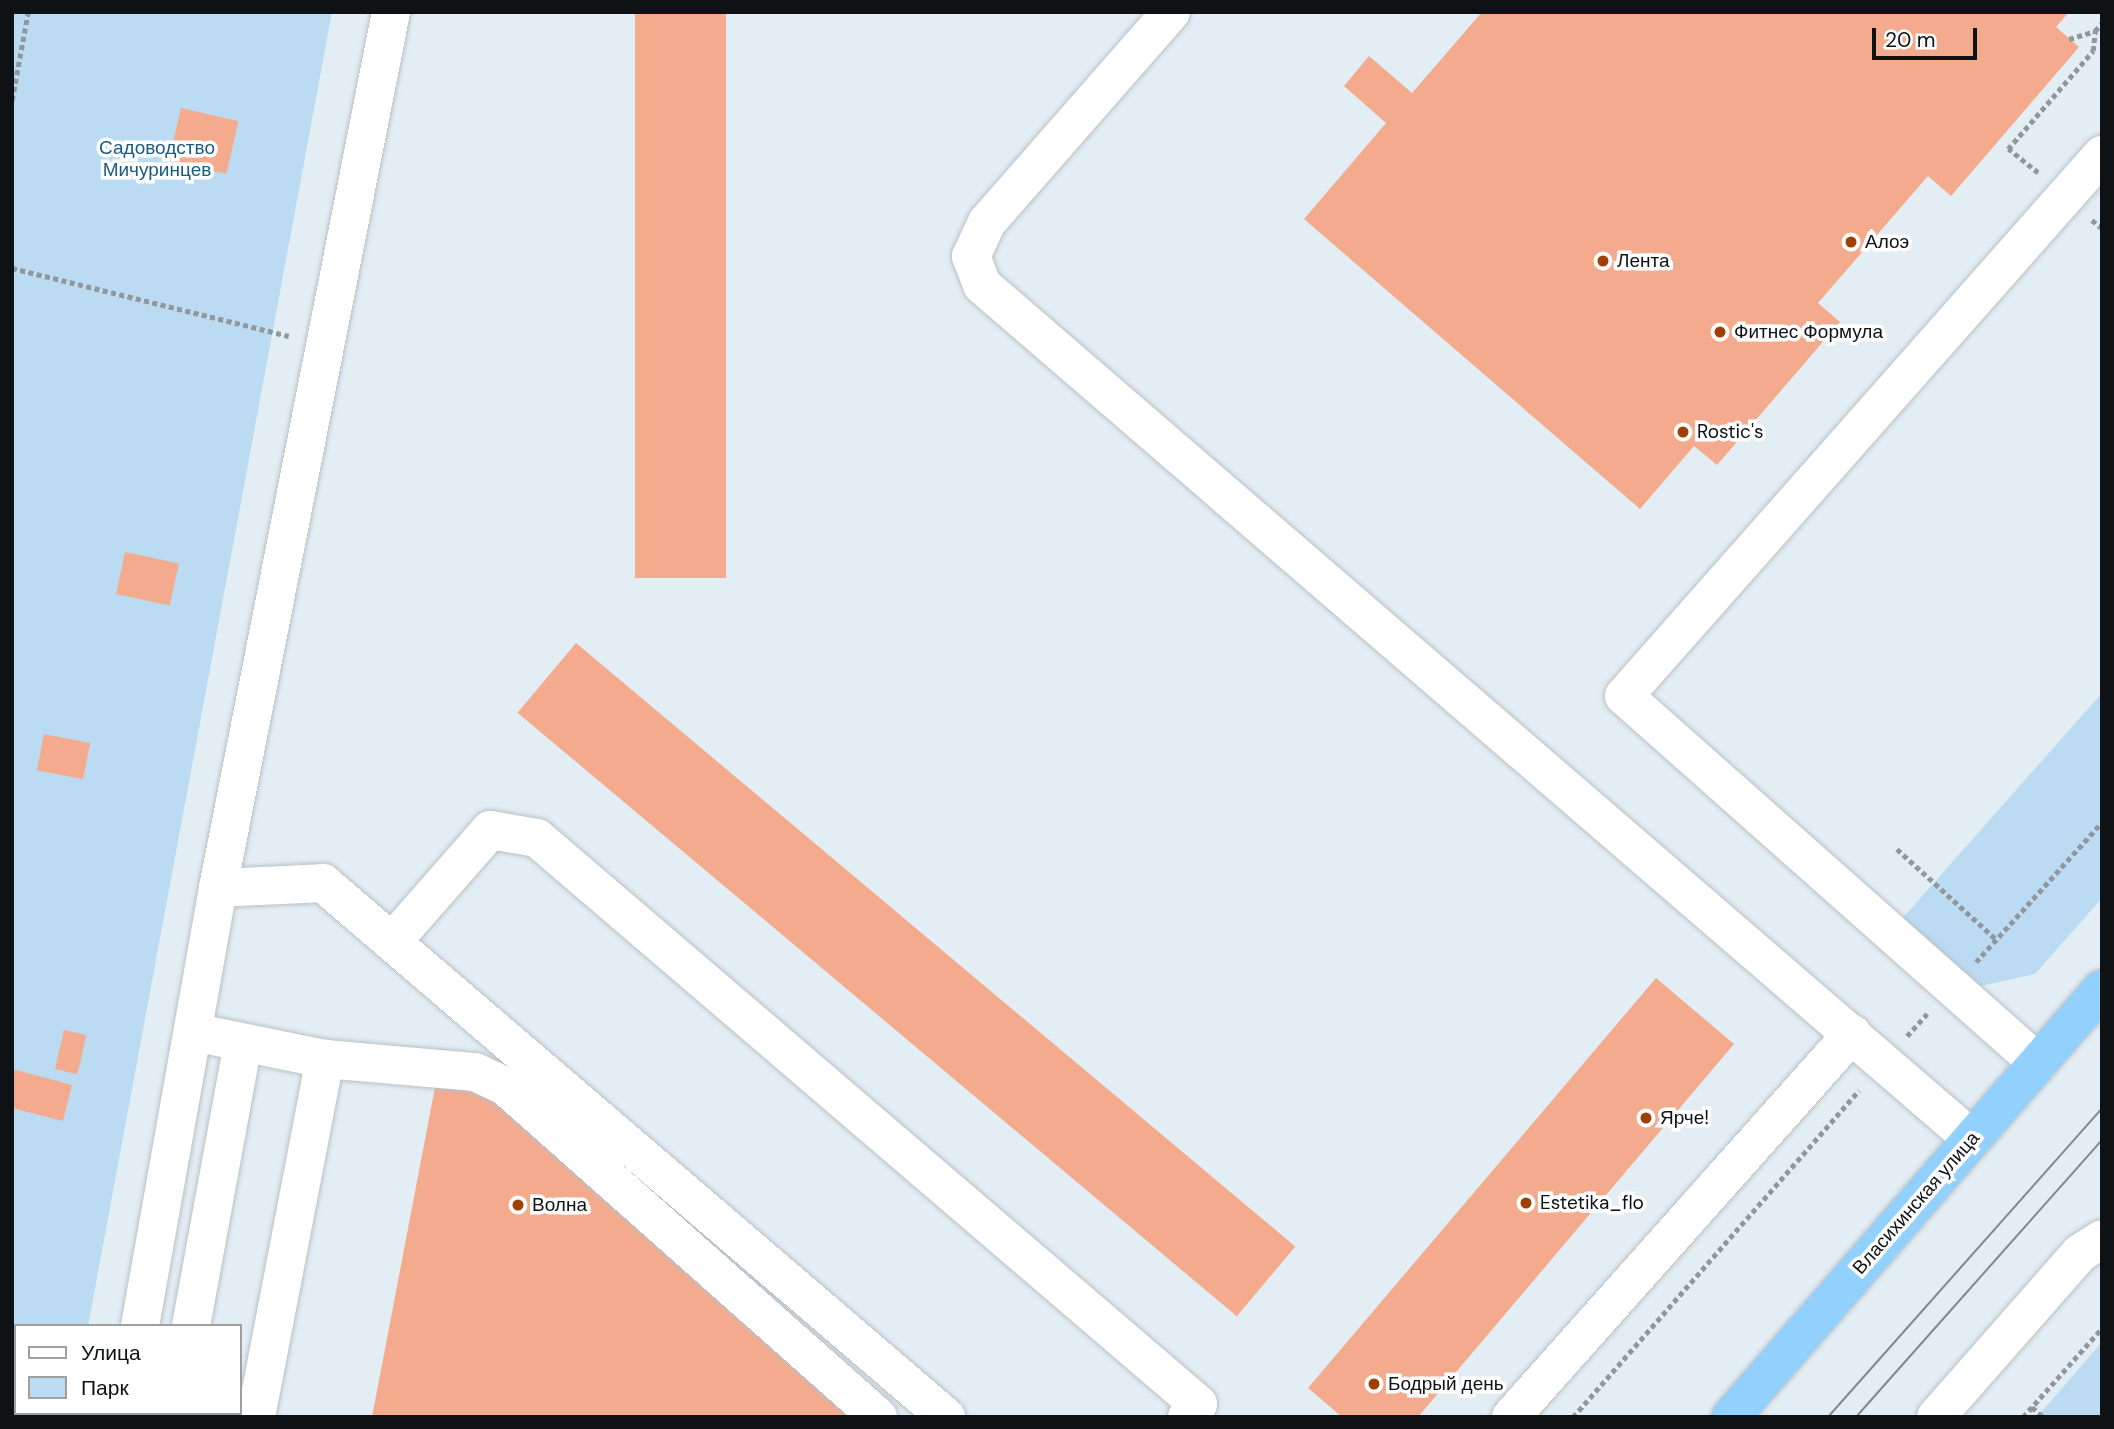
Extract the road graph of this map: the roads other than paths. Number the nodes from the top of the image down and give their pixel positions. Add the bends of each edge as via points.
1 (391, 12) edge
2 (1171, 12) edge
3 (2102, 155) edge
4 (218, 888) junction
5 (392, 942) junction
6 (2102, 989) edge
7 (193, 1032) junction
8 (1852, 1034) junction
9 (243, 1042) junction
10 (324, 1059) junction
11 (2038, 1063) junction
12 (1972, 1139) junction
13 (2094, 1255) edge
14 (140, 1324) edge
15 (191, 1324) edge
16 (256, 1417) edge
17 (878, 1417) edge
18 (946, 1417) edge
19 (1187, 1417) edge
20 (1511, 1417) edge
21 (1731, 1417) edge
22 (1936, 1417) edge

1 - 4 street
2 - 8 street via 987,222 971,256 982,285
3 - 11 street via 1624,696
4 - 5 street via 323,883
4 - 7 street
5 - 18 street
5 - 19 street via 490,830 537,838 1198,1404
6 - 11 highway, Власихинская улица
7 - 9 street
7 - 14 street
8 - 12 street
8 - 20 street
9 - 10 street
9 - 15 street
10 - 16 street
10 - 17 street via 475,1072 505,1086
11 - 12 highway, Власихинская улица
12 - 21 highway, Власихинская улица
13 - 22 street

